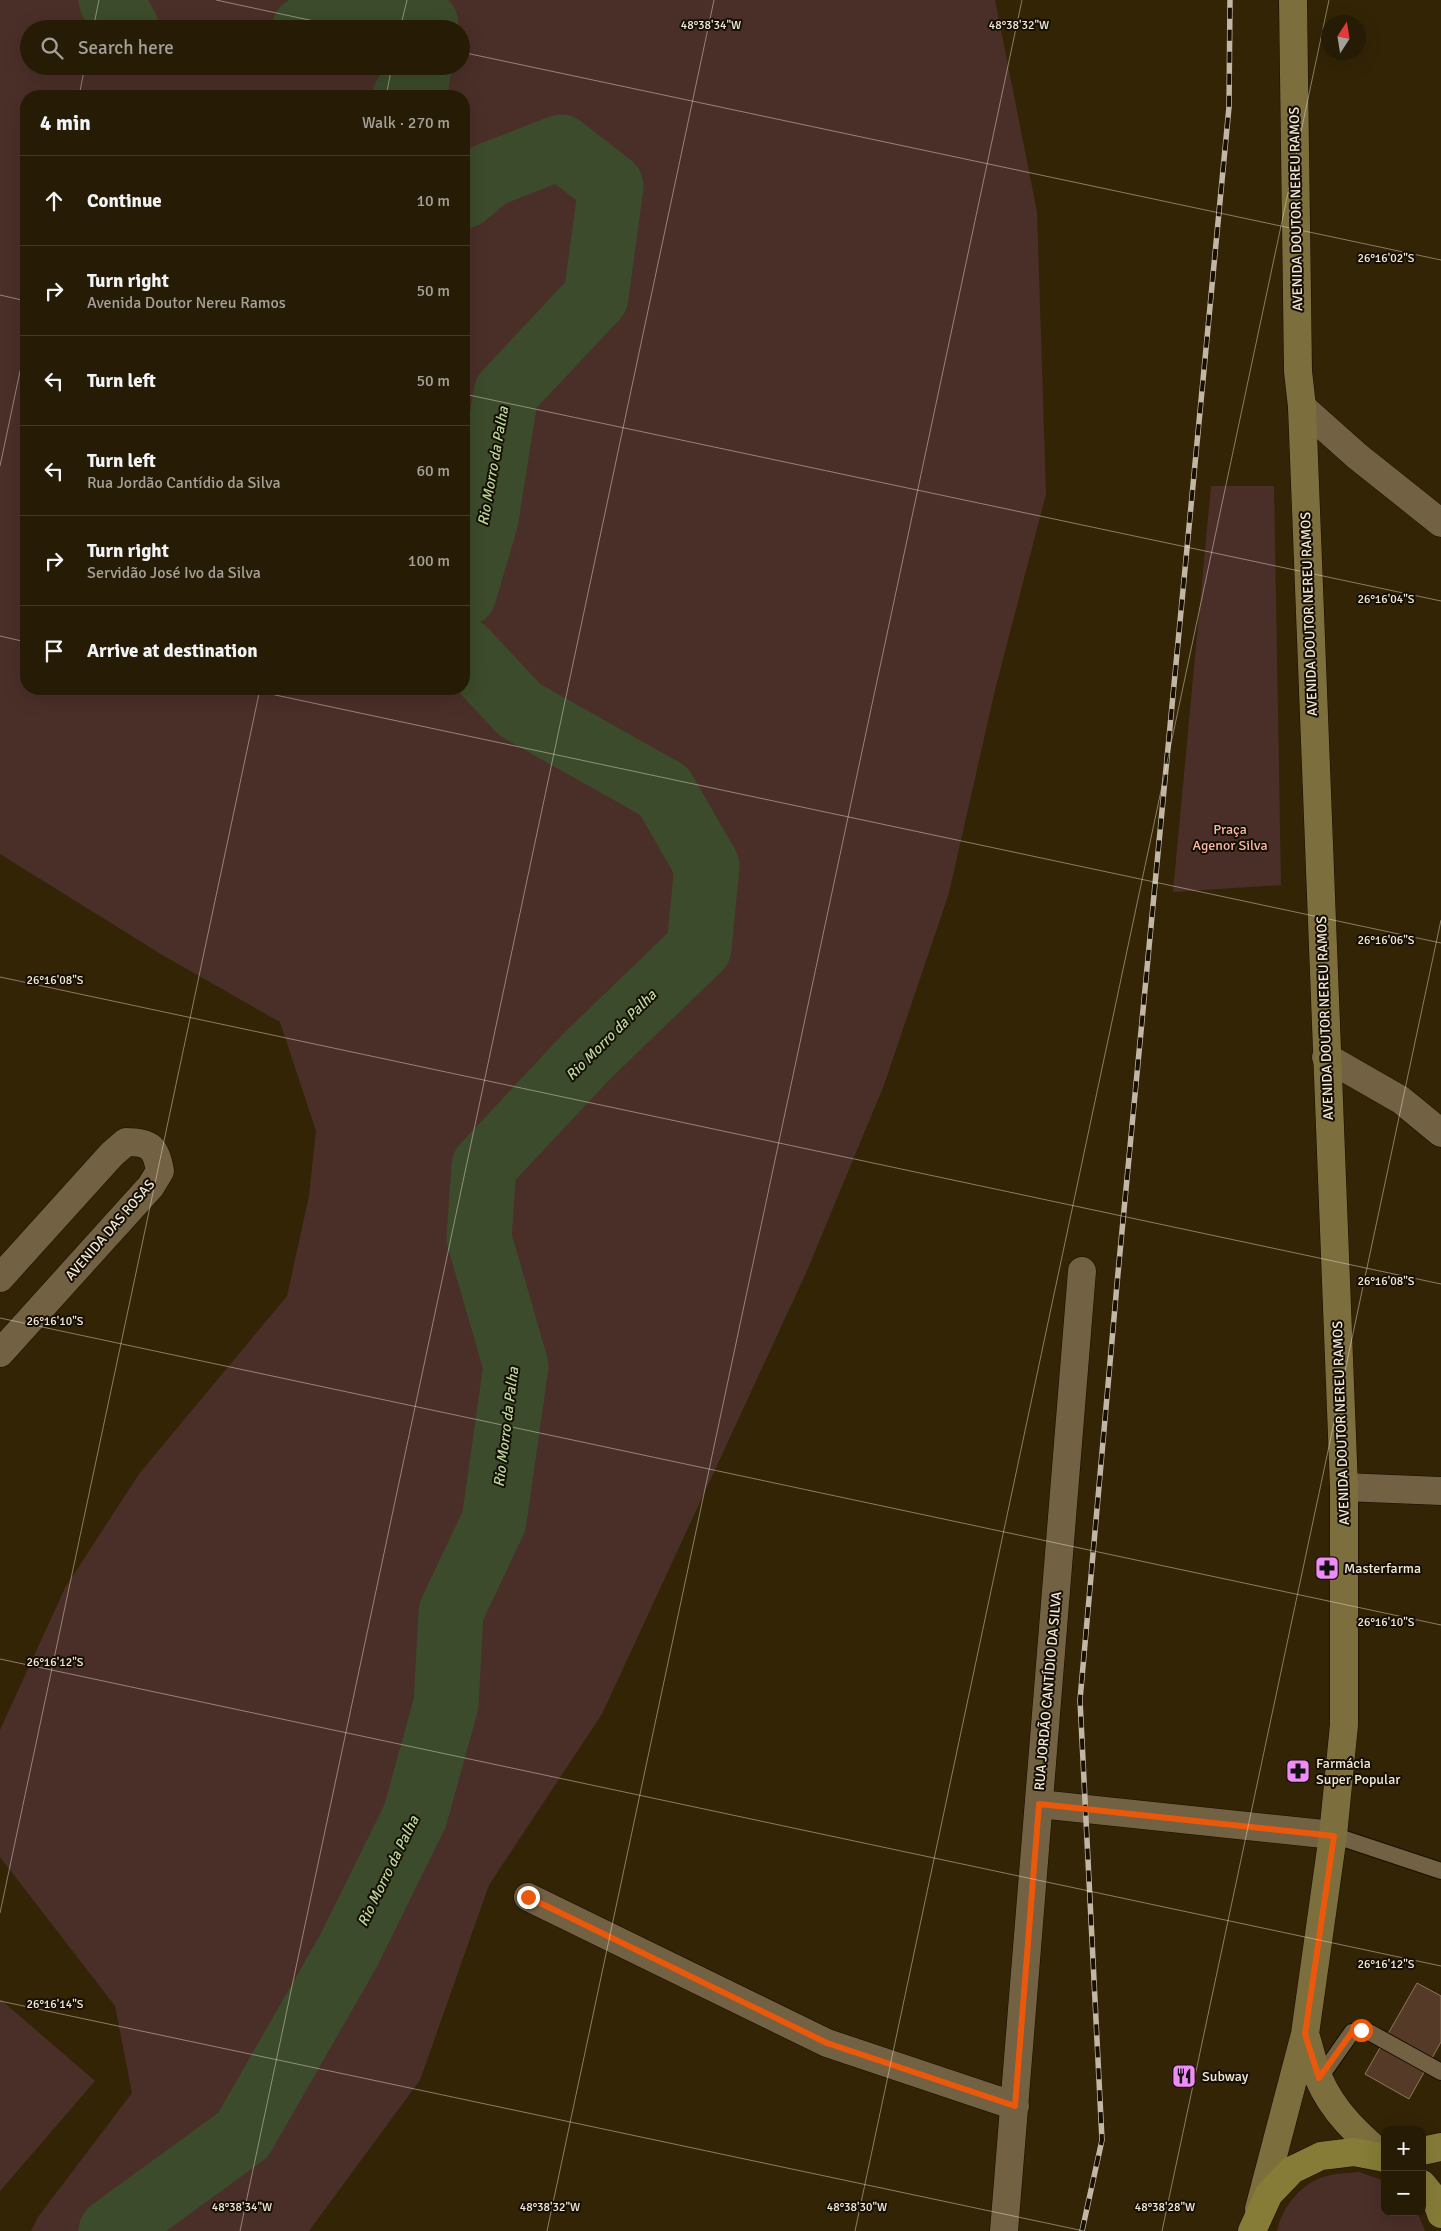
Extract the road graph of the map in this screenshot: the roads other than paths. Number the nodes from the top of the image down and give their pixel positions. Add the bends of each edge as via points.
1 (1293, 0) edge
2 (1302, 407) junction
3 (1441, 523) edge
4 (1326, 1057) junction
5 (1441, 1133) edge
6 (1082, 1271) dead end
7 (0, 1278) edge
8 (0, 1353) edge
9 (1344, 1487) junction
10 (1441, 1491) edge
11 (1039, 1804) junction
12 (1334, 1836) junction
13 (1441, 1871) edge
14 (528, 1897) dead end
15 (1305, 2034) junction
16 (1441, 2072) edge
17 (1319, 2078) junction
18 (1015, 2106) junction
19 (1441, 2147) edge
20 (1426, 2150) edge
21 (1381, 2155) edge
22 (1381, 2157) edge
23 (1426, 2189) edge
24 (1441, 2214) edge
25 (1254, 2228) edge
26 (1004, 2231) edge

1 - 2 main road, AVENIDA DOUTOR NEREU RAMOS via 1298,361
2 - 3 street
2 - 4 main road, AVENIDA DOUTOR NEREU RAMOS
4 - 5 street via 1401,1100
4 - 9 main road, AVENIDA DOUTOR NEREU RAMOS
6 - 11 street, RUA JORDÃO CANTÍDIO DA SILVA
7 - 8 street, AVENIDA DAS ROSAS via 126,1142 144,1142 157,1154 160,1171 151,1186
9 - 10 street
9 - 12 main road, AVENIDA DOUTOR NEREU RAMOS via 1344,1725
11 - 12 street
11 - 18 street, RUA JORDÃO CANTÍDIO DA SILVA
12 - 13 lane
12 - 15 main road, AVENIDA DOUTOR NEREU RAMOS
14 - 18 street via 827,2043
15 - 17 main road, AVENIDA DOUTOR NEREU RAMOS
15 - 25 main road, AVENIDA DOUTOR NEREU RAMOS
16 - 17 lane via 1361,2030 1352,2032
17 - 21 main road, AVENIDA DOUTOR NEREU RAMOS via 1334,2107 1354,2131
18 - 26 street, RUA JORDÃO CANTÍDIO DA SILVA
19 - 20 main road
22 - 25 main road via 1354,2152 1321,2156 1292,2170 1269,2194
23 - 24 main road via 1437,2202

